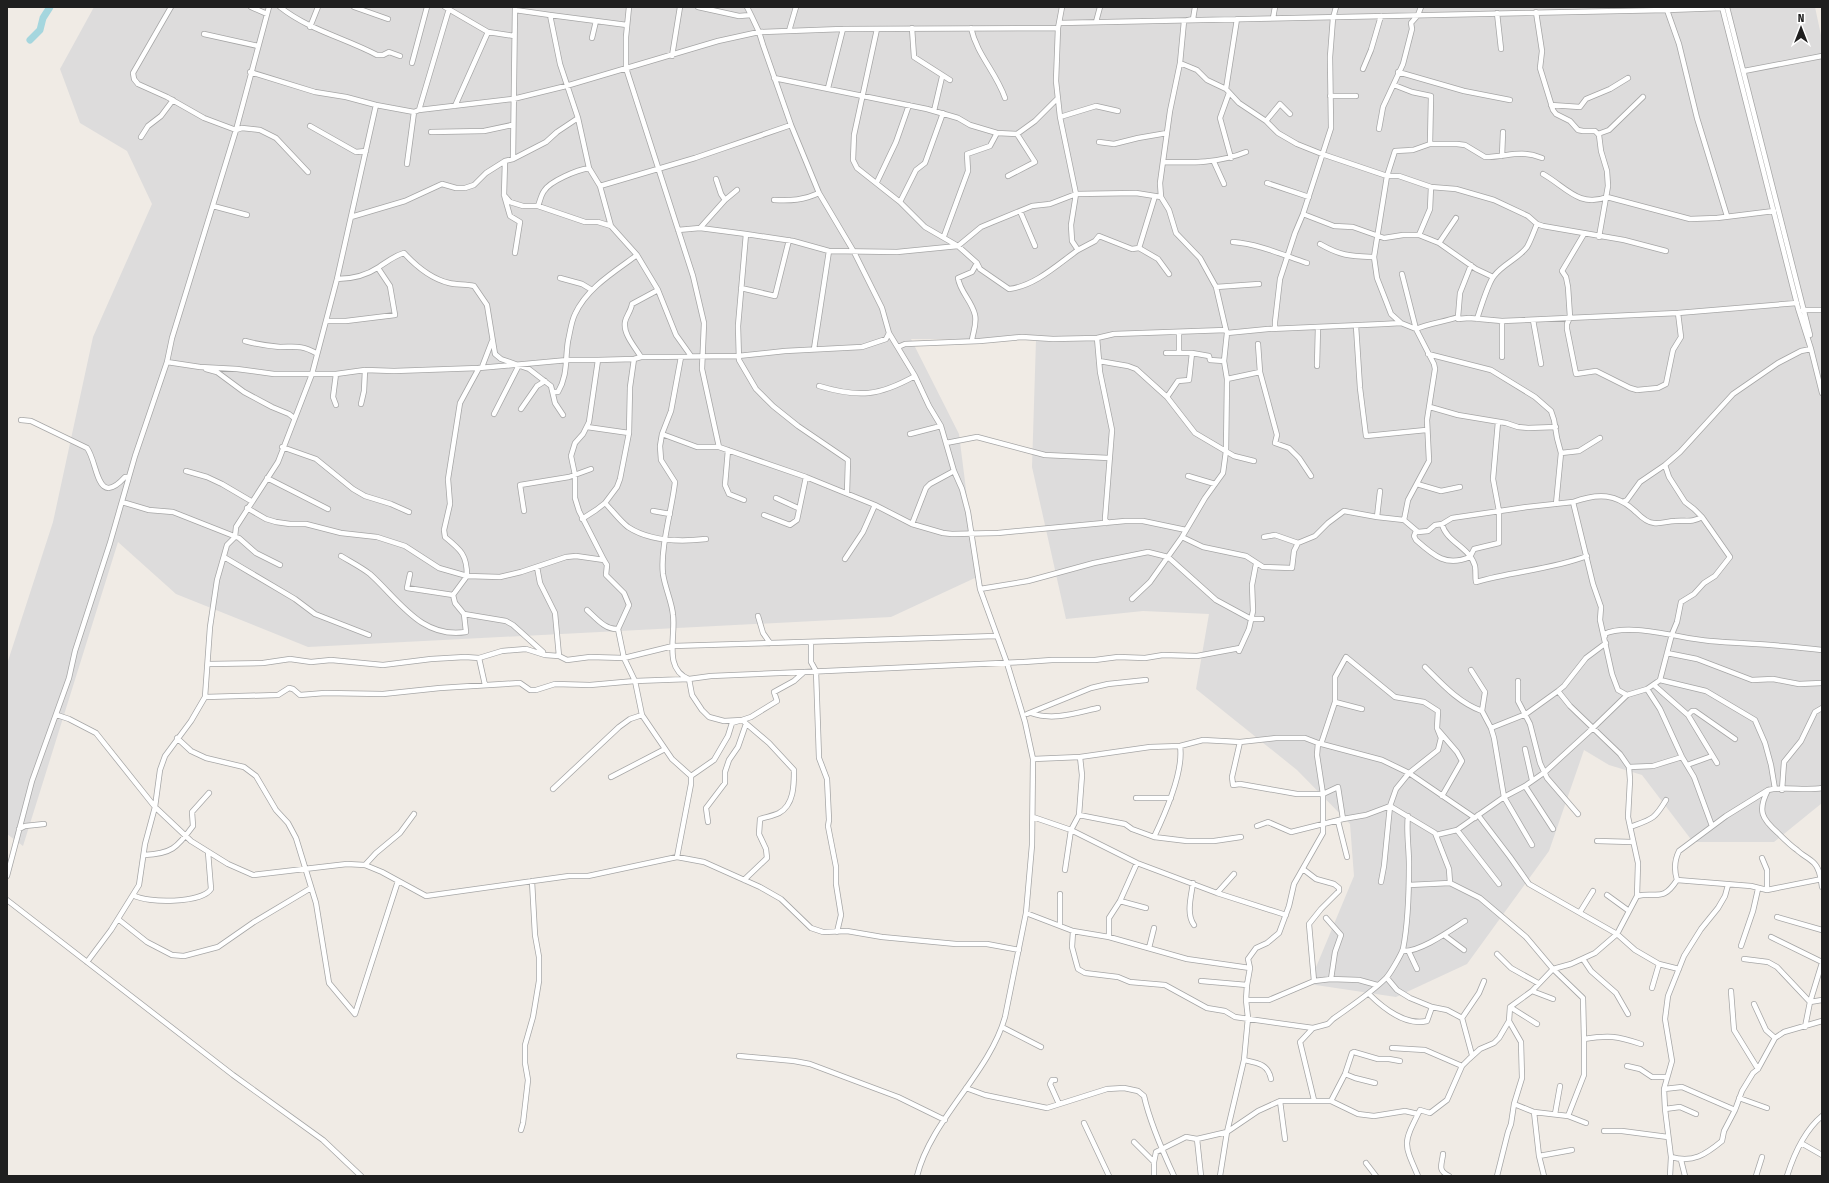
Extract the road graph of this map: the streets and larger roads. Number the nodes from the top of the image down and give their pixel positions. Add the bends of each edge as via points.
1 (171, 7) edge
2 (251, 7) edge
3 (269, 7) edge
4 (280, 7) edge
5 (318, 7) edge
6 (354, 7) edge
7 (427, 7) edge
8 (544, 7) edge
9 (629, 7) edge
10 (680, 7) edge
11 (698, 7) edge
12 (747, 7) edge
13 (796, 7) edge
14 (1062, 7) edge
15 (1100, 7) edge
16 (1194, 7) edge
17 (1275, 7) edge
18 (1336, 7) edge
19 (1421, 7) edge
20 (1505, 7) edge
21 (1722, 7) edge
22 (1727, 7) edge
23 (447, 8) edge
24 (515, 9) edge
25 (1667, 10) junction
26 (1536, 12) junction
27 (1497, 13) junction
28 (1506, 13) junction
29 (267, 14) junction
30 (542, 14) junction
31 (550, 15) junction
32 (1418, 15) junction
33 (751, 16) junction
34 (1380, 16) junction
35 (1273, 18) junction
36 (1333, 18) junction
37 (388, 19) dead end
38 (1237, 19) junction
39 (596, 21) junction
40 (1184, 21) junction
41 (1096, 22) junction
42 (627, 25) junction
43 (1058, 26) junction
44 (310, 27) junction
45 (912, 28) junction
46 (971, 28) junction
47 (843, 29) junction
48 (877, 29) junction
49 (789, 31) junction
50 (488, 32) junction
51 (760, 32) junction
52 (204, 34) dead end
53 (514, 36) junction
54 (592, 38) dead end
55 (258, 46) junction
56 (1501, 49) dead end
57 (400, 56) dead end
58 (672, 56) junction
59 (1822, 56) edge
60 (412, 63) dead end
61 (1180, 63) junction
62 (626, 68) junction
63 (1363, 69) dead end
64 (1744, 71) junction
65 (250, 72) junction
66 (1398, 72) junction
67 (942, 77) junction
68 (774, 78) junction
69 (1628, 78) dead end
70 (950, 80) dead end
71 (566, 86) junction
72 (1394, 86) junction
73 (828, 88) junction
74 (1227, 91) junction
75 (863, 95) junction
76 (1330, 96) junction
77 (1356, 96) dead end
78 (1643, 97) dead end
79 (1006, 98) dead end
80 (512, 99) junction
81 (1058, 99) junction
82 (173, 100) junction
83 (1510, 100) dead end
84 (376, 105) junction
85 (909, 105) junction
86 (1551, 105) junction
87 (455, 106) junction
88 (417, 111) junction
89 (934, 111) junction
90 (1118, 111) dead end
91 (942, 113) junction
92 (1290, 114) dead end
93 (1060, 117) junction
94 (578, 118) junction
95 (1266, 121) junction
96 (512, 125) junction
97 (792, 125) junction
98 (310, 126) dead end
99 (1379, 129) dead end
100 (236, 130) junction
101 (431, 132) dead end
102 (1503, 132) dead end
103 (997, 133) junction
104 (1167, 133) junction
105 (1017, 134) junction
106 (1598, 134) junction
107 (141, 137) dead end
108 (1100, 142) dead end
109 (1430, 144) junction
110 (366, 151) junction
111 (1246, 152) dead end
112 (1322, 154) junction
113 (1502, 156) junction
114 (1231, 158) junction
115 (1542, 158) dead end
116 (513, 159) junction
117 (505, 161) junction
118 (1164, 162) junction
119 (1214, 162) junction
120 (407, 164) dead end
121 (589, 168) junction
122 (658, 168) junction
123 (308, 172) dead end
124 (1543, 174) dead end
125 (1008, 176) dead end
126 (1387, 176) junction
127 (716, 179) dead end
128 (877, 182) junction
129 (1267, 183) dead end
130 (1224, 184) dead end
131 (600, 186) junction
132 (1431, 188) junction
133 (737, 190) dead end
134 (819, 193) junction
135 (1076, 194) junction
136 (504, 195) junction
137 (1155, 196) junction
138 (1160, 196) junction
139 (1309, 196) junction
140 (1607, 197) junction
141 (725, 200) junction
142 (774, 200) dead end
143 (900, 202) junction
144 (213, 206) junction
145 (538, 206) junction
146 (1020, 211) junction
147 (1774, 211) junction
148 (1303, 214) junction
149 (247, 215) dead end
150 (1727, 216) junction
151 (351, 217) junction
152 (1456, 218) dead end
153 (1537, 224) junction
154 (612, 226) junction
155 (700, 228) junction
156 (678, 230) junction
157 (746, 234) junction
158 (1584, 234) junction
159 (1377, 235) junction
160 (1419, 235) junction
161 (944, 236) junction
162 (1598, 236) junction
163 (789, 240) junction
164 (1233, 242) dead end
165 (1439, 243) junction
166 (1320, 244) dead end
167 (958, 246) junction
168 (1035, 246) dead end
169 (1139, 248) junction
170 (1078, 250) junction
171 (1666, 250) dead end
172 (829, 251) junction
173 (854, 252) junction
174 (515, 254) dead end
175 (637, 255) junction
176 (1287, 256) junction
177 (1374, 257) junction
178 (977, 263) junction
179 (1307, 263) dead end
180 (1471, 265) junction
181 (378, 268) junction
182 (1792, 271) junction
183 (1169, 274) dead end
184 (1402, 274) dead end
185 (1493, 277) junction
186 (560, 278) dead end
187 (337, 279) junction
188 (1259, 284) dead end
189 (1216, 287) junction
190 (741, 288) junction
191 (592, 290) junction
192 (658, 290) junction
193 (1797, 303) junction
194 (1804, 310) junction
195 (1822, 310) edge
196 (1678, 313) junction
197 (1391, 314) junction
198 (1458, 317) junction
199 (1570, 317) junction
200 (1477, 320) junction
201 (1533, 320) junction
202 (326, 321) junction
203 (1502, 321) junction
204 (1275, 322) junction
205 (1401, 323) junction
206 (1384, 324) junction
207 (1356, 326) junction
208 (1318, 327) junction
209 (1276, 328) junction
210 (1268, 329) junction
211 (1416, 329) junction
212 (1226, 332) junction
213 (889, 333) junction
214 (1179, 333) junction
215 (1097, 338) junction
216 (972, 340) junction
217 (246, 341) dead end
218 (492, 341) junction
219 (1258, 344) dead end
220 (898, 347) junction
221 (814, 349) junction
222 (1811, 349) junction
223 (1179, 352) junction
224 (316, 353) junction
225 (1166, 353) dead end
226 (1192, 353) junction
227 (1428, 354) junction
228 (691, 356) junction
229 (703, 356) junction
230 (738, 356) junction
231 (641, 357) junction
232 (681, 357) junction
233 (1502, 357) dead end
234 (634, 359) junction
235 (568, 360) junction
236 (598, 360) junction
237 (1100, 361) junction
238 (1224, 361) junction
239 (167, 362) junction
240 (1541, 364) dead end
241 (519, 365) junction
242 (1317, 366) dead end
243 (200, 367) junction
244 (480, 368) junction
245 (365, 370) junction
246 (1260, 372) junction
247 (312, 374) junction
248 (336, 374) junction
249 (915, 376) junction
250 (1227, 379) junction
251 (545, 381) junction
252 (1822, 384) edge
253 (819, 386) dead end
254 (554, 392) junction
255 (1822, 393) edge
256 (1167, 397) junction
257 (361, 404) dead end
258 (336, 405) dead end
259 (1430, 407) junction
260 (521, 409) dead end
261 (494, 414) dead end
262 (562, 416) dead end
263 (294, 418) junction
264 (21, 420) dead end
265 (1498, 422) junction
266 (587, 426) junction
267 (941, 426) junction
268 (1556, 426) junction
269 (1426, 430) junction
270 (629, 433) junction
271 (662, 434) junction
272 (910, 434) dead end
273 (1600, 438) dead end
274 (946, 443) junction
275 (282, 447) junction
276 (718, 447) junction
277 (728, 450) junction
278 (1226, 451) junction
279 (1561, 453) junction
280 (1109, 458) junction
281 (1254, 461) dead end
282 (1665, 465) junction
283 (592, 469) dead end
284 (186, 471) dead end
285 (954, 471) junction
286 (575, 475) junction
287 (1188, 476) dead end
288 (1311, 476) dead end
289 (129, 477) junction
290 (806, 477) junction
291 (267, 478) junction
292 (1215, 484) junction
293 (1417, 484) junction
294 (1460, 487) dead end
295 (1380, 491) dead end
296 (847, 493) junction
297 (776, 498) dead end
298 (744, 500) dead end
299 (251, 501) junction
300 (122, 502) junction
301 (1573, 502) junction
302 (1623, 502) junction
303 (605, 503) junction
304 (1556, 504) junction
305 (875, 505) junction
306 (247, 508) junction
307 (798, 508) junction
308 (328, 509) dead end
309 (524, 511) dead end
310 (653, 511) dead end
311 (1498, 511) junction
312 (410, 512) dead end
313 (670, 514) junction
314 (764, 515) dead end
315 (1377, 517) junction
316 (1702, 517) junction
317 (582, 519) junction
318 (1404, 520) junction
319 (1107, 523) junction
320 (912, 524) junction
321 (1442, 524) junction
322 (1186, 530) junction
323 (1416, 531) junction
324 (970, 534) junction
325 (1264, 536) dead end
326 (235, 537) junction
327 (1182, 537) junction
328 (706, 539) dead end
329 (665, 540) junction
330 (1298, 543) junction
331 (341, 556) dead end
332 (1586, 556) junction
333 (224, 557) junction
334 (1168, 557) junction
335 (1470, 557) junction
336 (845, 559) dead end
337 (604, 560) junction
338 (1256, 564) junction
339 (280, 565) dead end
340 (537, 567) junction
341 (410, 574) dead end
342 (467, 576) junction
343 (980, 589) junction
344 (452, 595) junction
345 (1132, 599) dead end
346 (587, 610) dead end
347 (464, 614) junction
348 (758, 616) dead end
349 (1251, 619) junction
350 (1262, 619) dead end
351 (618, 629) junction
352 (1672, 634) junction
353 (369, 635) dead end
354 (996, 636) junction
355 (1605, 636) junction
356 (811, 642) junction
357 (770, 643) junction
358 (1606, 643) junction
359 (673, 646) junction
360 (1822, 650) edge
361 (1667, 653) junction
362 (545, 655) junction
363 (559, 656) junction
364 (479, 658) junction
365 (624, 658) junction
366 (1007, 663) junction
367 (209, 664) junction
368 (1425, 667) dead end
369 (1472, 670) dead end
370 (816, 671) junction
371 (804, 672) junction
372 (689, 679) junction
373 (1146, 680) dead end
374 (1660, 680) junction
375 (635, 681) junction
376 (1518, 681) dead end
377 (1822, 683) edge
378 (485, 685) junction
379 (1654, 685) junction
380 (1647, 689) junction
381 (1558, 691) junction
382 (1627, 695) junction
383 (205, 697) junction
384 (1335, 702) junction
385 (1021, 705) junction
386 (1098, 708) dead end
387 (1822, 708) edge
388 (1362, 709) dead end
389 (1482, 711) junction
390 (1029, 713) junction
391 (1526, 714) junction
392 (57, 715) junction
393 (642, 715) junction
394 (1688, 715) junction
395 (742, 720) junction
396 (1025, 722) junction
397 (746, 724) junction
398 (1437, 728) junction
399 (1491, 728) junction
400 (1593, 728) junction
401 (177, 738) junction
402 (1735, 739) dead end
403 (1240, 742) junction
404 (1319, 743) junction
405 (1180, 746) junction
406 (665, 749) junction
407 (1525, 749) dead end
408 (1712, 756) junction
409 (1080, 757) junction
410 (1682, 758) junction
411 (1033, 759) junction
412 (1717, 763) dead end
413 (1688, 765) junction
414 (1629, 767) junction
415 (1545, 772) junction
416 (1409, 773) junction
417 (691, 776) junction
418 (611, 777) dead end
419 (1532, 780) junction
420 (1525, 786) junction
421 (1822, 788) edge
422 (553, 789) dead end
423 (1775, 789) junction
424 (1768, 790) junction
425 (1782, 790) junction
426 (210, 793) dead end
427 (1323, 794) junction
428 (1442, 796) junction
429 (1504, 797) junction
430 (1136, 798) dead end
431 (1171, 798) junction
432 (1666, 800) dead end
433 (1390, 806) junction
434 (155, 808) junction
435 (414, 814) dead end
436 (1578, 814) dead end
437 (1079, 815) junction
438 (1408, 816) junction
439 (1033, 817) junction
440 (1476, 817) junction
441 (1343, 819) junction
442 (1338, 821) junction
443 (708, 822) dead end
444 (44, 824) dead end
445 (1324, 825) junction
446 (1257, 826) dead end
447 (1712, 826) junction
448 (1630, 827) junction
449 (19, 829) junction
450 (1553, 829) dead end
451 (1071, 830) junction
452 (1457, 830) junction
453 (1436, 835) junction
454 (186, 836) junction
455 (1154, 837) junction
456 (1241, 837) dead end
457 (1597, 841) dead end
458 (1632, 842) junction
459 (1532, 845) dead end
460 (208, 852) junction
461 (144, 855) junction
462 (677, 857) junction
463 (1347, 857) dead end
464 (1762, 858) dead end
465 (1137, 863) junction
466 (365, 865) junction
467 (1302, 869) junction
468 (306, 870) junction
469 (1065, 870) dead end
470 (1234, 874) dead end
471 (7, 876) edge
472 (1822, 879) edge
473 (744, 880) junction
474 (1677, 880) junction
475 (398, 881) junction
476 (532, 881) junction
477 (1381, 882) dead end
478 (1193, 883) junction
479 (1450, 883) junction
480 (1499, 884) dead end
481 (1728, 884) junction
482 (1409, 885) junction
483 (1822, 887) edge
484 (311, 888) junction
485 (1758, 889) junction
486 (1767, 890) junction
487 (1593, 891) dead end
488 (1217, 893) junction
489 (1060, 894) dead end
490 (133, 895) junction
491 (1607, 895) dead end
492 (1637, 896) junction
493 (7, 900) edge
494 (1120, 901) junction
495 (1146, 908) dead end
496 (1629, 911) junction
497 (1580, 912) junction
498 (1026, 913) junction
499 (1286, 915) junction
500 (1777, 917) dead end
501 (1326, 918) dead end
502 (118, 919) junction
503 (1465, 921) dead end
504 (1194, 925) dead end
505 (1060, 926) junction
506 (1154, 928) dead end
507 (1822, 930) edge
508 (1073, 931) junction
509 (837, 932) junction
510 (1617, 934) junction
511 (1444, 935) junction
512 (1109, 937) junction
513 (1771, 937) dead end
514 (1741, 946) dead end
515 (1149, 948) junction
516 (1019, 950) junction
517 (1464, 950) dead end
518 (1402, 951) junction
519 (1409, 952) junction
520 (1497, 954) dead end
521 (1583, 959) junction
522 (1744, 959) dead end
523 (87, 962) junction
524 (1822, 963) edge
525 (1659, 964) junction
526 (1250, 968) junction
527 (1418, 968) dead end
528 (1553, 969) junction
529 (1678, 969) junction
530 (1387, 978) junction
531 (1331, 979) junction
532 (1201, 981) dead end
533 (1314, 981) junction
534 (1484, 982) dead end
535 (1538, 983) junction
536 (1377, 984) junction
537 (1247, 985) junction
538 (1652, 988) dead end
539 (1532, 991) junction
540 (1731, 992) dead end
541 (1369, 994) junction
542 (1553, 999) dead end
543 (1246, 1000) junction
544 (1822, 1000) edge
545 (1810, 1002) junction
546 (1754, 1004) dead end
547 (1432, 1007) junction
548 (1510, 1007) junction
549 (1628, 1014) dead end
550 (1248, 1018) junction
551 (1462, 1018) junction
552 (1509, 1021) junction
553 (1822, 1021) edge
554 (1537, 1024) dead end
555 (1002, 1027) junction
556 (1805, 1027) junction
557 (1313, 1028) junction
558 (1584, 1038) junction
559 (1775, 1038) junction
560 (1641, 1044) dead end
561 (1041, 1047) dead end
562 (1392, 1048) dead end
563 (1472, 1055) junction
564 (739, 1056) dead end
565 (1244, 1060) junction
566 (1400, 1061) dead end
567 (1462, 1066) junction
568 (1627, 1066) dead end
569 (1758, 1069) junction
570 (1345, 1074) junction
571 (1667, 1077) junction
572 (1271, 1079) dead end
573 (1055, 1080) dead end
574 (1375, 1083) dead end
575 (1560, 1086) dead end
576 (966, 1088) junction
577 (1664, 1089) junction
578 (1739, 1098) junction
579 (1314, 1100) junction
580 (1280, 1101) junction
581 (1331, 1101) junction
582 (1059, 1104) junction
583 (1514, 1104) junction
584 (1767, 1108) dead end
585 (1665, 1109) junction
586 (1735, 1110) junction
587 (1534, 1112) junction
588 (1418, 1114) junction
589 (1555, 1114) junction
590 (1696, 1114) dead end
591 (1568, 1116) junction
592 (1822, 1116) edge
593 (945, 1120) junction
594 (1084, 1123) dead end
595 (1586, 1123) dead end
596 (521, 1130) dead end
597 (1604, 1131) dead end
598 (1227, 1132) junction
599 (1668, 1137) junction
600 (1197, 1138) junction
601 (1285, 1139) dead end
602 (1134, 1142) dead end
603 (1802, 1143) junction
604 (1162, 1149) junction
605 (1572, 1150) dead end
606 (1443, 1154) dead end
607 (1822, 1155) edge
608 (1540, 1156) junction
609 (1671, 1157) junction
610 (1762, 1157) dead end
611 (1681, 1160) junction
612 (1154, 1162) junction
613 (1366, 1163) dead end
614 (361, 1176) edge
615 (917, 1176) edge
616 (1109, 1176) edge
617 (1152, 1176) edge
618 (1174, 1176) edge
619 (1201, 1176) edge
620 (1220, 1176) edge
621 (1376, 1176) edge
622 (1418, 1176) edge
623 (1449, 1176) edge
624 (1497, 1176) edge
625 (1544, 1176) edge
626 (1670, 1176) edge
627 (1685, 1176) edge
628 (1756, 1176) edge
629 (1787, 1176) edge

1 - 82 street via 133,73 138,84
2 - 29 street
3 - 29 street
4 - 44 street
5 - 44 street
6 - 37 street
7 - 60 street
8 - 30 street
9 - 42 street
10 - 58 street
11 - 33 street via 739,16
12 - 33 street
13 - 49 street
14 - 43 street
15 - 41 street
16 - 40 street via 1193,19
17 - 35 street
18 - 36 street
19 - 32 street
20 - 28 street
21 - 25 street
21 - 147 street
22 - 64 street
23 - 50 street
23 - 88 street
24 - 30 street
24 - 53 street
25 - 26 street
25 - 150 street via 1679,44 1697,118
26 - 28 street
26 - 86 street via 1542,51 1540,68
27 - 28 street
27 - 32 street
27 - 56 street
29 - 55 street
30 - 31 street
31 - 39 street
31 - 71 street
32 - 34 street
32 - 66 street via 1411,24 1408,46
33 - 51 street
34 - 36 street
34 - 63 street
35 - 36 street
35 - 38 street
36 - 76 street
38 - 40 street
38 - 74 street
39 - 42 street
39 - 54 street
40 - 41 street
40 - 61 street
41 - 43 street
42 - 62 street
43 - 46 street
43 - 81 street
44 - 57 street via 377,55 389,52
45 - 46 street
45 - 48 street
45 - 67 street via 914,57
46 - 79 street via 974,41
47 - 48 street
47 - 49 street
47 - 73 street
48 - 75 street
49 - 51 street
50 - 53 street
50 - 87 street
51 - 58 street
51 - 68 street
52 - 55 street
53 - 80 street
55 - 65 street
58 - 62 street
59 - 64 street
61 - 74 street via 1197,70 1207,80
61 - 104 street
62 - 71 street
62 - 122 street
64 - 182 street
65 - 84 street via 315,92
65 - 100 street
66 - 72 street
66 - 83 street via 1464,91
67 - 70 street
67 - 89 street
68 - 73 street
68 - 97 street
69 - 86 street via 1586,99 1580,107
71 - 80 street
71 - 94 street
72 - 99 street via 1383,107
72 - 109 street via 1431,96
73 - 75 street
74 - 95 street via 1239,103
74 - 114 street via 1220,118
75 - 85 street
75 - 128 street via 854,135 853,160 857,168
76 - 77 street
76 - 112 street via 1331,128
78 - 106 street via 1609,130
80 - 87 street
80 - 96 street
81 - 93 street
81 - 105 street
82 - 100 street via 204,118
82 - 107 street
84 - 88 street
84 - 110 street
85 - 89 street
85 - 128 street via 896,142
86 - 106 street via 1556,114 1570,121 1578,130 1595,131
87 - 88 street
88 - 120 street
89 - 91 street
90 - 93 street via 1096,106
91 - 103 street
91 - 143 street via 925,163 916,170
92 - 95 street via 1280,104
93 - 135 street
94 - 116 street via 546,142
94 - 121 street
95 - 112 street via 1278,133
96 - 101 street via 484,131
96 - 116 street
97 - 122 street
97 - 134 street
98 - 110 street via 356,152
100 - 123 street via 260,130 276,138
100 - 144 street
102 - 113 street
103 - 105 street
103 - 161 street via 990,146 967,154 968,171
104 - 108 street via 1114,144
104 - 118 street
105 - 125 street via 1035,162
106 - 140 street via 1607,171
109 - 113 street via 1465,145 1485,157
109 - 126 street via 1413,150 1395,151
110 - 151 street
111 - 114 street
112 - 126 street
112 - 139 street
113 - 115 street via 1529,153
114 - 119 street
116 - 117 street
117 - 136 street
117 - 151 street via 486,172 474,185 456,188 442,184 405,201
118 - 119 street
118 - 138 street
119 - 130 street
121 - 131 street
121 - 145 street via 566,176 549,186 544,190
122 - 131 street
122 - 156 street
124 - 140 street via 1581,199 1599,200
126 - 132 street via 1399,176
126 - 159 street
127 - 141 street
128 - 143 street
129 - 139 street
131 - 154 street
132 - 153 street via 1456,189 1494,200 1528,216
132 - 160 street via 1430,209
133 - 141 street
134 - 142 street via 791,201
134 - 173 street
135 - 137 street via 1136,193
135 - 146 street via 1050,204 1038,204
135 - 170 street via 1071,230 1072,241
136 - 145 street via 510,202 523,206
136 - 174 street via 510,216 520,222
137 - 138 street
137 - 169 street
138 - 189 street via 1169,210 1176,232 1200,258
139 - 148 street
140 - 150 street via 1690,219
140 - 162 street
141 - 155 street
143 - 161 street via 925,227
144 - 149 street
144 - 239 street
145 - 154 street via 585,222
146 - 167 street via 981,227
146 - 168 street
147 - 150 street
147 - 182 street
148 - 159 street via 1334,226 1353,227
148 - 176 street
151 - 187 street
152 - 165 street
153 - 158 street
153 - 185 street via 1527,246
154 - 175 street
155 - 156 street
155 - 157 street
156 - 229 street via 693,276 704,323
157 - 163 street
157 - 190 street
158 - 162 street
158 - 199 street via 1562,271 1566,277
159 - 160 street via 1388,238
159 - 177 street
160 - 165 street
161 - 167 street
162 - 171 street
163 - 172 street
163 - 190 street via 775,296
164 - 176 street via 1247,243
165 - 180 street
166 - 177 street via 1348,256
167 - 173 street via 897,252
167 - 178 street
169 - 170 street via 1132,249 1099,236
169 - 183 street via 1158,260
170 - 178 street via 1032,282 1017,288 1009,289 1001,285 980,269
172 - 173 street
172 - 221 street
173 - 213 street via 882,308
175 - 191 street
175 - 192 street
176 - 179 street
176 - 204 street via 1280,278
177 - 197 street via 1377,278
178 - 216 street via 972,272 958,278 975,315 976,324
180 - 185 street
180 - 198 street via 1460,293
181 - 187 street via 350,279
181 - 202 street via 390,286 395,315
181 - 218 street via 394,256 404,253 436,277 448,282 474,286 487,306
182 - 193 street
182 - 194 street
184 - 211 street
185 - 200 street
186 - 191 street via 582,284
187 - 202 street
188 - 189 street
189 - 212 street
190 - 230 street
191 - 235 street via 574,315 568,342
192 - 228 street via 676,335
192 - 231 street via 632,304 625,320 626,332
193 - 196 street
193 - 222 street
194 - 195 street
194 - 252 street
196 - 199 street
196 - 199 street via 1681,337 1673,350 1666,384 1658,388 1638,390 1596,371 1576,374 1567,329
197 - 205 street
197 - 206 street
198 - 200 street
198 - 211 street
199 - 201 street
200 - 203 street
201 - 203 street
201 - 240 street
202 - 224 street
203 - 233 street
204 - 209 street
204 - 210 street
205 - 206 street
205 - 211 street
206 - 207 street
207 - 208 street
207 - 269 street via 1366,436
208 - 209 street
208 - 242 street
209 - 210 street
210 - 212 street
211 - 227 street
212 - 214 street
212 - 238 street
213 - 220 street
213 - 221 street via 886,340 862,347
214 - 215 street via 1114,334
214 - 223 street
215 - 216 street via 1022,337
215 - 237 street
216 - 220 street via 905,344
217 - 224 street via 279,347 295,346
218 - 241 street via 495,354 501,359
218 - 244 street
219 - 246 street
220 - 249 street
221 - 230 street
222 - 255 street
222 - 282 street via 1801,351 1778,363 1733,394
223 - 225 street
223 - 226 street
224 - 247 street
226 - 238 street via 1209,356 1210,360
226 - 256 street via 1189,380 1178,381
227 - 259 street via 1435,369
227 - 268 street via 1457,360 1496,373 1535,397 1551,411
228 - 229 street
228 - 232 street
229 - 230 street
229 - 276 street via 702,369
230 - 296 street via 756,389 773,406 848,460
231 - 232 street
231 - 234 street
232 - 271 street via 672,411
234 - 236 street
234 - 270 street via 630,386
235 - 236 street
235 - 241 street
235 - 254 street via 564,382 558,392
236 - 266 street
237 - 256 street via 1136,369
237 - 280 street via 1112,430
238 - 250 street
239 - 243 street
239 - 289 street
241 - 244 street
241 - 251 street
241 - 261 street
243 - 247 street via 237,368 274,374
243 - 263 street via 217,372 244,392
244 - 245 street
244 - 342 street via 460,403 448,478 450,504 444,530 445,537 460,550 467,563
245 - 248 street
245 - 257 street
246 - 250 street
246 - 288 street via 1277,435 1275,443 1289,448
247 - 248 street
247 - 263 street
248 - 258 street via 333,397
249 - 253 street via 880,392 863,394 835,391
249 - 267 street
250 - 278 street
251 - 254 street
251 - 260 street via 537,386
254 - 262 street via 555,403
256 - 278 street via 1195,433
259 - 265 street
259 - 269 street
263 - 275 street
264 - 289 street via 31,421 87,448 99,480 104,486 112,488 125,477
265 - 268 street via 1528,428
265 - 311 street via 1493,479
266 - 270 street
266 - 286 street via 575,443 571,456
267 - 272 street
267 - 274 street
268 - 279 street
269 - 293 street via 1429,461
270 - 303 street via 617,487
271 - 276 street via 697,447
271 - 313 street via 661,460 675,482
273 - 279 street via 1578,451
274 - 280 street via 977,437 1045,455
274 - 285 street
275 - 291 street via 278,462
275 - 312 street via 316,459 365,496
276 - 277 street
277 - 290 street
277 - 298 street via 725,485 729,494
278 - 281 street via 1234,456
278 - 292 street via 1223,472
279 - 304 street
280 - 319 street via 1105,519
282 - 302 street via 1640,482
282 - 316 street via 1669,477 1685,502
283 - 286 street
284 - 299 street via 207,477
285 - 320 street via 926,488
285 - 324 street via 965,500
286 - 309 street via 520,484
286 - 317 street via 575,498
287 - 292 street
289 - 300 street
290 - 296 street
290 - 307 street
291 - 299 street
291 - 308 street
292 - 322 street
293 - 294 street via 1441,491
293 - 318 street via 1408,500
295 - 315 street
296 - 305 street
297 - 307 street
299 - 306 street
300 - 326 street via 148,510 173,512
300 - 392 street
301 - 302 street via 1603,495
301 - 304 street
301 - 332 street
302 - 316 street via 1653,523 1693,522
303 - 317 street
303 - 329 street via 628,527
304 - 311 street
305 - 320 street
305 - 336 street via 863,532
306 - 326 street via 236,527
306 - 342 street via 276,522 306,524 341,533 378,537 405,546 438,568
307 - 314 street via 797,520 790,525
310 - 313 street
311 - 321 street via 1452,518
311 - 335 street via 1500,543 1474,549
313 - 329 street
315 - 318 street
315 - 330 street via 1344,511 1328,522 1315,536
316 - 352 street via 1730,557 1715,576 1681,602
317 - 337 street
318 - 323 street
319 - 322 street via 1143,521
319 - 324 street
320 - 324 street via 944,533
321 - 323 street via 1435,525 1428,531
321 - 335 street via 1443,531
322 - 327 street
323 - 335 street via 1416,540 1438,557 1456,562
324 - 343 street
325 - 330 street via 1275,535
326 - 333 street via 228,545
326 - 339 street via 256,553
327 - 334 street
327 - 338 street via 1203,547 1246,556
328 - 329 street
329 - 359 street via 663,573 674,614
330 - 338 street via 1294,551 1292,568 1263,567
331 - 347 street via 371,575 421,623 448,633 466,632
332 - 335 street via 1557,566 1498,575 1476,582 1475,566
332 - 355 street
333 - 353 street via 295,599 315,614
333 - 367 street via 217,580 210,627
334 - 343 street via 1148,552 1028,581
334 - 345 street via 1150,582
334 - 349 street via 1216,600
337 - 340 street via 566,557
337 - 351 street via 607,566 606,576 624,593 629,602 629,608
338 - 349 street via 1252,585
340 - 342 street via 500,577
340 - 363 street via 540,583 554,613
341 - 344 street via 407,588
342 - 344 street
343 - 354 street
344 - 347 street
346 - 351 street via 605,626 612,630
347 - 362 street via 506,621
348 - 357 street via 763,633
349 - 350 street
349 - 366 street via 1239,650 1197,656 1118,656 1096,660
351 - 365 street
352 - 355 street via 1620,630 1604,634
352 - 360 street via 1708,641
352 - 361 street
354 - 356 street
354 - 366 street
355 - 358 street
356 - 357 street
356 - 370 street via 811,662
357 - 359 street
358 - 381 street via 1586,658
358 - 382 street via 1615,684 1618,690
359 - 365 street
359 - 372 street via 676,667
361 - 374 street
361 - 377 street via 1697,659 1752,680 1773,679 1798,684
362 - 363 street
362 - 364 street via 526,649 502,651
363 - 365 street via 567,660
364 - 367 street via 431,659 383,665 290,659 263,663
364 - 378 street
365 - 375 street
366 - 370 street
366 - 385 street
367 - 383 street
368 - 389 street via 1455,696
369 - 389 street via 1485,692
370 - 371 street
370 - 509 street via 819,758 827,779 828,826 841,915
371 - 372 street
371 - 395 street via 774,692 777,702 774,705
372 - 375 street
372 - 395 street via 692,695 709,717
373 - 390 street via 1090,688
374 - 379 street
374 - 423 street via 1706,690 1755,720 1767,750
375 - 378 street via 590,685 555,684 536,690 530,690 520,683
375 - 393 street
376 - 391 street via 1518,701
378 - 383 street via 383,694 300,695 293,688 289,688 278,694
379 - 380 street
379 - 394 street
380 - 382 street
380 - 410 street via 1660,709
381 - 391 street
381 - 400 street
382 - 400 street
383 - 401 street
384 - 388 street
384 - 398 street via 1335,677 1346,657 1395,697 1424,702 1438,711
384 - 404 street
385 - 390 street
385 - 396 street
386 - 390 street via 1060,716
387 - 425 street via 1816,712 1801,741 1784,762
389 - 399 street
390 - 396 street
391 - 399 street
391 - 415 street
392 - 434 street via 96,733
392 - 449 street via 32,781
393 - 406 street
393 - 422 street via 630,719 619,727
394 - 402 street via 1695,711
394 - 408 street
395 - 397 street
395 - 417 street via 732,722 728,736 714,760
396 - 411 street
397 - 443 street via 738,747 729,760 725,783 706,808
397 - 473 street via 769,743 794,770 794,782 788,805 779,813 760,819 759,834 767,858
398 - 416 street via 1441,738 1438,750
398 - 428 street via 1462,761
399 - 429 street
400 - 414 street via 1620,754
400 - 415 street
401 - 434 street via 165,756 160,770
401 - 468 street via 191,751 206,758 244,767 256,776 296,838
403 - 404 street via 1305,738
403 - 405 street via 1203,740
403 - 427 street via 1232,777 1233,785 1297,794
404 - 416 street via 1382,760
404 - 427 street via 1317,755
405 - 409 street via 1150,747
405 - 431 street via 1182,756
406 - 417 street
406 - 418 street
407 - 419 street
408 - 412 street
408 - 413 street
409 - 411 street
409 - 437 street via 1082,775
410 - 413 street
410 - 414 street via 1653,766
411 - 439 street
413 - 447 street
414 - 448 street
415 - 419 street
415 - 436 street via 1553,787
416 - 428 street
416 - 433 street via 1396,789
417 - 462 street
419 - 420 street
420 - 429 street
420 - 450 street
421 - 425 street
423 - 424 street
423 - 425 street
424 - 447 street
424 - 472 street via 1762,816 1767,824 1815,864
426 - 454 street via 192,812 194,822
427 - 441 street via 1338,788
427 - 445 street
428 - 440 street
429 - 440 street
429 - 459 street
430 - 431 street
431 - 455 street
432 - 448 street via 1652,819
433 - 438 street
433 - 441 street via 1366,815
433 - 477 street
434 - 454 street
434 - 461 street
435 - 466 street via 400,833
437 - 451 street
437 - 455 street via 1124,824
438 - 453 street
438 - 482 street
439 - 451 street
439 - 498 street
440 - 452 street
440 - 497 street via 1529,884
441 - 442 street
442 - 445 street
442 - 463 street
444 - 449 street
445 - 446 street via 1291,832 1268,822
445 - 467 street via 1323,833
447 - 474 street via 1679,851 1674,870
448 - 458 street
449 - 471 street
451 - 465 street
451 - 469 street
452 - 453 street
452 - 480 street
453 - 479 street via 1449,869
454 - 460 street
454 - 461 street via 166,853
455 - 456 street via 1187,841
457 - 458 street
458 - 492 street via 1638,864
460 - 468 street via 253,875
460 - 490 street via 211,888 209,892 164,902 153,902
461 - 490 street via 139,885
462 - 473 street via 704,862
462 - 476 street via 588,876
464 - 486 street via 1766,870
465 - 478 street
465 - 494 street
466 - 468 street via 348,864
466 - 475 street
467 - 499 street via 1294,884
467 - 533 street via 1316,879 1338,888 1339,891 1309,924
468 - 484 street
470 - 488 street
472 - 483 street
472 - 486 street
473 - 509 street via 780,899 811,928 823,932
474 - 481 street
474 - 492 street via 1661,896
475 - 476 street via 426,896
475 - 484 street via 355,1014 329,983
476 - 596 street via 539,981 525,1045 528,1080
478 - 488 street
478 - 504 street via 1189,909
479 - 482 street
479 - 528 street via 1480,898 1526,937
481 - 485 street
481 - 529 street via 1718,908 1691,942
482 - 518 street
484 - 502 street via 218,947 184,956 172,955 147,942
485 - 486 street
485 - 514 street
487 - 497 street
488 - 499 street
489 - 505 street
490 - 502 street
491 - 496 street
492 - 496 street
493 - 523 street
494 - 495 street
494 - 512 street via 1109,918
496 - 510 street
497 - 510 street
498 - 505 street
498 - 516 street
499 - 526 street via 1279,933 1267,944 1256,948 1248,959
500 - 507 street
501 - 531 street via 1341,935 1335,952
502 - 523 street
503 - 511 street
505 - 508 street
506 - 515 street
508 - 512 street
508 - 550 street via 1072,947 1076,962 1078,969 1085,973 1118,977 1130,982 1165,985 1207,1008 1225,1011 1235,1017
509 - 516 street via 956,944 987,944
510 - 521 street via 1595,953
510 - 525 street via 1635,950
511 - 517 street
511 - 519 street
512 - 515 street
513 - 524 street
515 - 526 street via 1187,958
516 - 555 street
518 - 519 street
518 - 530 street
519 - 527 street
520 - 535 street via 1511,968
521 - 528 street
521 - 549 street via 1591,971 1616,993
522 - 545 street via 1768,962 1777,966
523 - 614 street via 233,1075 323,1140
524 - 545 street
525 - 529 street
525 - 538 street
526 - 537 street
528 - 535 street
528 - 558 street via 1583,998
529 - 571 street via 1668,996 1665,1019 1672,1061
530 - 536 street
530 - 547 street via 1397,990
531 - 533 street
531 - 536 street via 1359,980
532 - 537 street
533 - 543 street via 1269,1000
534 - 551 street
535 - 539 street
536 - 541 street
537 - 543 street
539 - 542 street
539 - 548 street
540 - 569 street via 1734,1030
541 - 547 street via 1389,1012 1418,1023 1427,1021
541 - 557 street via 1328,1024
543 - 550 street
544 - 545 street
545 - 556 street
546 - 559 street via 1766,1030
547 - 551 street via 1447,1010
548 - 552 street
548 - 554 street
550 - 557 street
550 - 565 street
551 - 563 street
552 - 563 street via 1494,1043
552 - 583 street via 1521,1042 1522,1052 1522,1078
553 - 556 street
555 - 561 street
555 - 576 street
556 - 559 street via 1784,1032
557 - 579 street via 1300,1042
558 - 560 street via 1608,1036
558 - 591 street via 1584,1075
559 - 569 street
562 - 567 street via 1425,1050
563 - 567 street
564 - 593 street via 810,1064 898,1097
565 - 572 street via 1265,1066 1270,1071
565 - 598 street
566 - 570 street via 1378,1059 1354,1052
567 - 588 street via 1447,1100 1430,1113 1420,1110
568 - 571 street via 1640,1069 1652,1077
569 - 578 street via 1752,1073
570 - 574 street
570 - 581 street
571 - 577 street
573 - 582 street via 1050,1084
575 - 589 street
576 - 582 street via 985,1095 1047,1108
576 - 593 street
577 - 585 street
577 - 586 street via 1682,1087
578 - 584 street
578 - 586 street
579 - 580 street
579 - 581 street
580 - 598 street via 1266,1106
580 - 601 street
581 - 588 street via 1358,1114 1374,1116 1405,1111
582 - 604 street via 1108,1089 1124,1088 1138,1091 1144,1096
583 - 587 street
583 - 624 street
585 - 590 street via 1680,1107
585 - 599 street
586 - 611 street via 1724,1131 1722,1141 1703,1156
587 - 589 street
587 - 608 street
588 - 622 street via 1406,1145
589 - 591 street
591 - 595 street
592 - 603 street via 1814,1123
593 - 615 street via 926,1150
594 - 616 street
597 - 599 street
598 - 600 street
598 - 620 street
599 - 609 street
600 - 604 street via 1186,1137
600 - 619 street
602 - 612 street
603 - 607 street
603 - 629 street via 1794,1153
604 - 612 street via 1156,1152
604 - 618 street
605 - 608 street
606 - 623 street via 1441,1170
608 - 625 street
609 - 611 street
609 - 626 street
610 - 628 street
611 - 627 street
612 - 617 street
613 - 621 street

